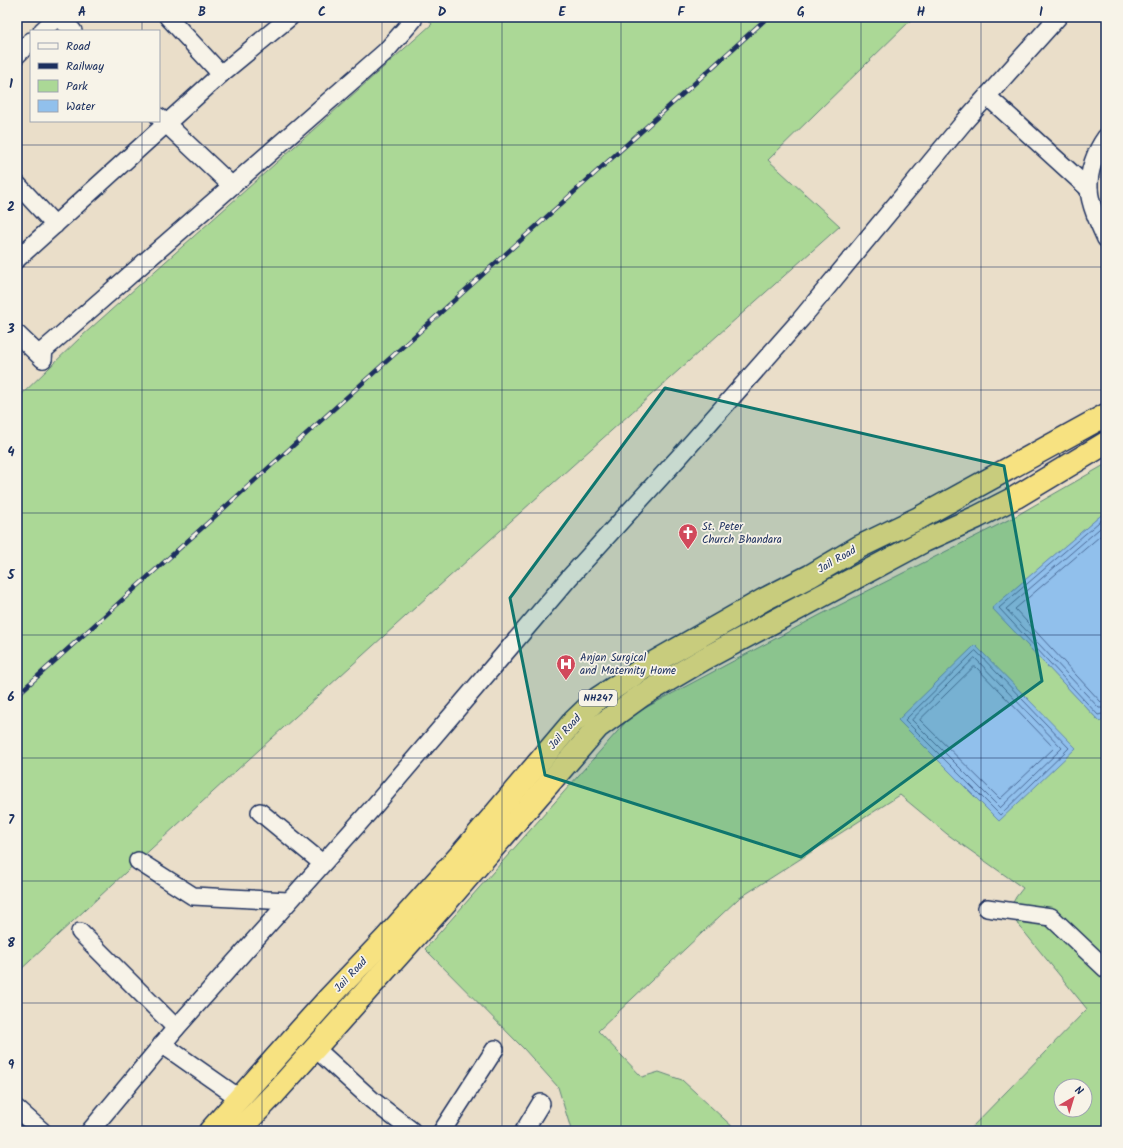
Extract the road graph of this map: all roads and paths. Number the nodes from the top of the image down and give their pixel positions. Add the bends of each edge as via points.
1 (58, 17) edge
2 (168, 17) edge
3 (290, 17) edge
4 (411, 17) edge
5 (1058, 17) edge
6 (43, 30) edge
7 (72, 30) edge
8 (30, 42) edge
9 (17, 55) edge
10 (221, 74) junction
11 (988, 96) junction
12 (162, 121) edge
13 (1106, 136) edge
14 (17, 184) edge
15 (231, 186) junction
16 (1089, 189) junction
17 (55, 225) junction
18 (1106, 239) edge
19 (17, 259) edge
20 (17, 334) edge
21 (1106, 415) edge
22 (1106, 443) edge
23 (260, 812) dead end
24 (138, 861) dead end
25 (322, 863) junction
26 (288, 901) junction
27 (987, 908) dead end
28 (80, 932) dead end
29 (1106, 969) edge
30 (176, 1028) junction
31 (162, 1044) junction
32 (315, 1048) junction
33 (495, 1049) dead end
34 (239, 1098) junction
35 (541, 1103) dead end
36 (17, 1109) edge
37 (42, 1131) edge
38 (90, 1131) edge
39 (210, 1131) edge
40 (238, 1131) edge
41 (412, 1131) edge
42 (442, 1131) edge
43 (524, 1131) edge

1 - 6 street
1 - 7 street
2 - 10 street
3 - 10 street
4 - 15 street via 413,20 385,52
5 - 11 street
8 - 9 street
10 - 12 street
11 - 16 street
11 - 25 street via 801,319 569,578 376,804
12 - 15 street
12 - 17 street
13 - 16 street via 1099,146 1090,171
14 - 17 street
15 - 20 street via 44,350 43,359
16 - 18 street via 1096,216
17 - 19 street
21 - 34 highway, Jail Road / NH247 via 765,598 644,668 597,699 572,722 462,853
22 - 32 highway, Jail Road / NH247 via 1016,497 924,541 704,659 641,696 598,727
23 - 25 street
24 - 26 street via 193,896
25 - 26 street
26 - 30 street
27 - 29 street via 1051,917
28 - 30 street
30 - 31 street
31 - 34 street
31 - 38 street
32 - 40 highway, Jail Road / NH247
32 - 41 street via 372,1100
33 - 42 street
34 - 39 highway, Jail Road / NH247
35 - 43 street
36 - 37 street

